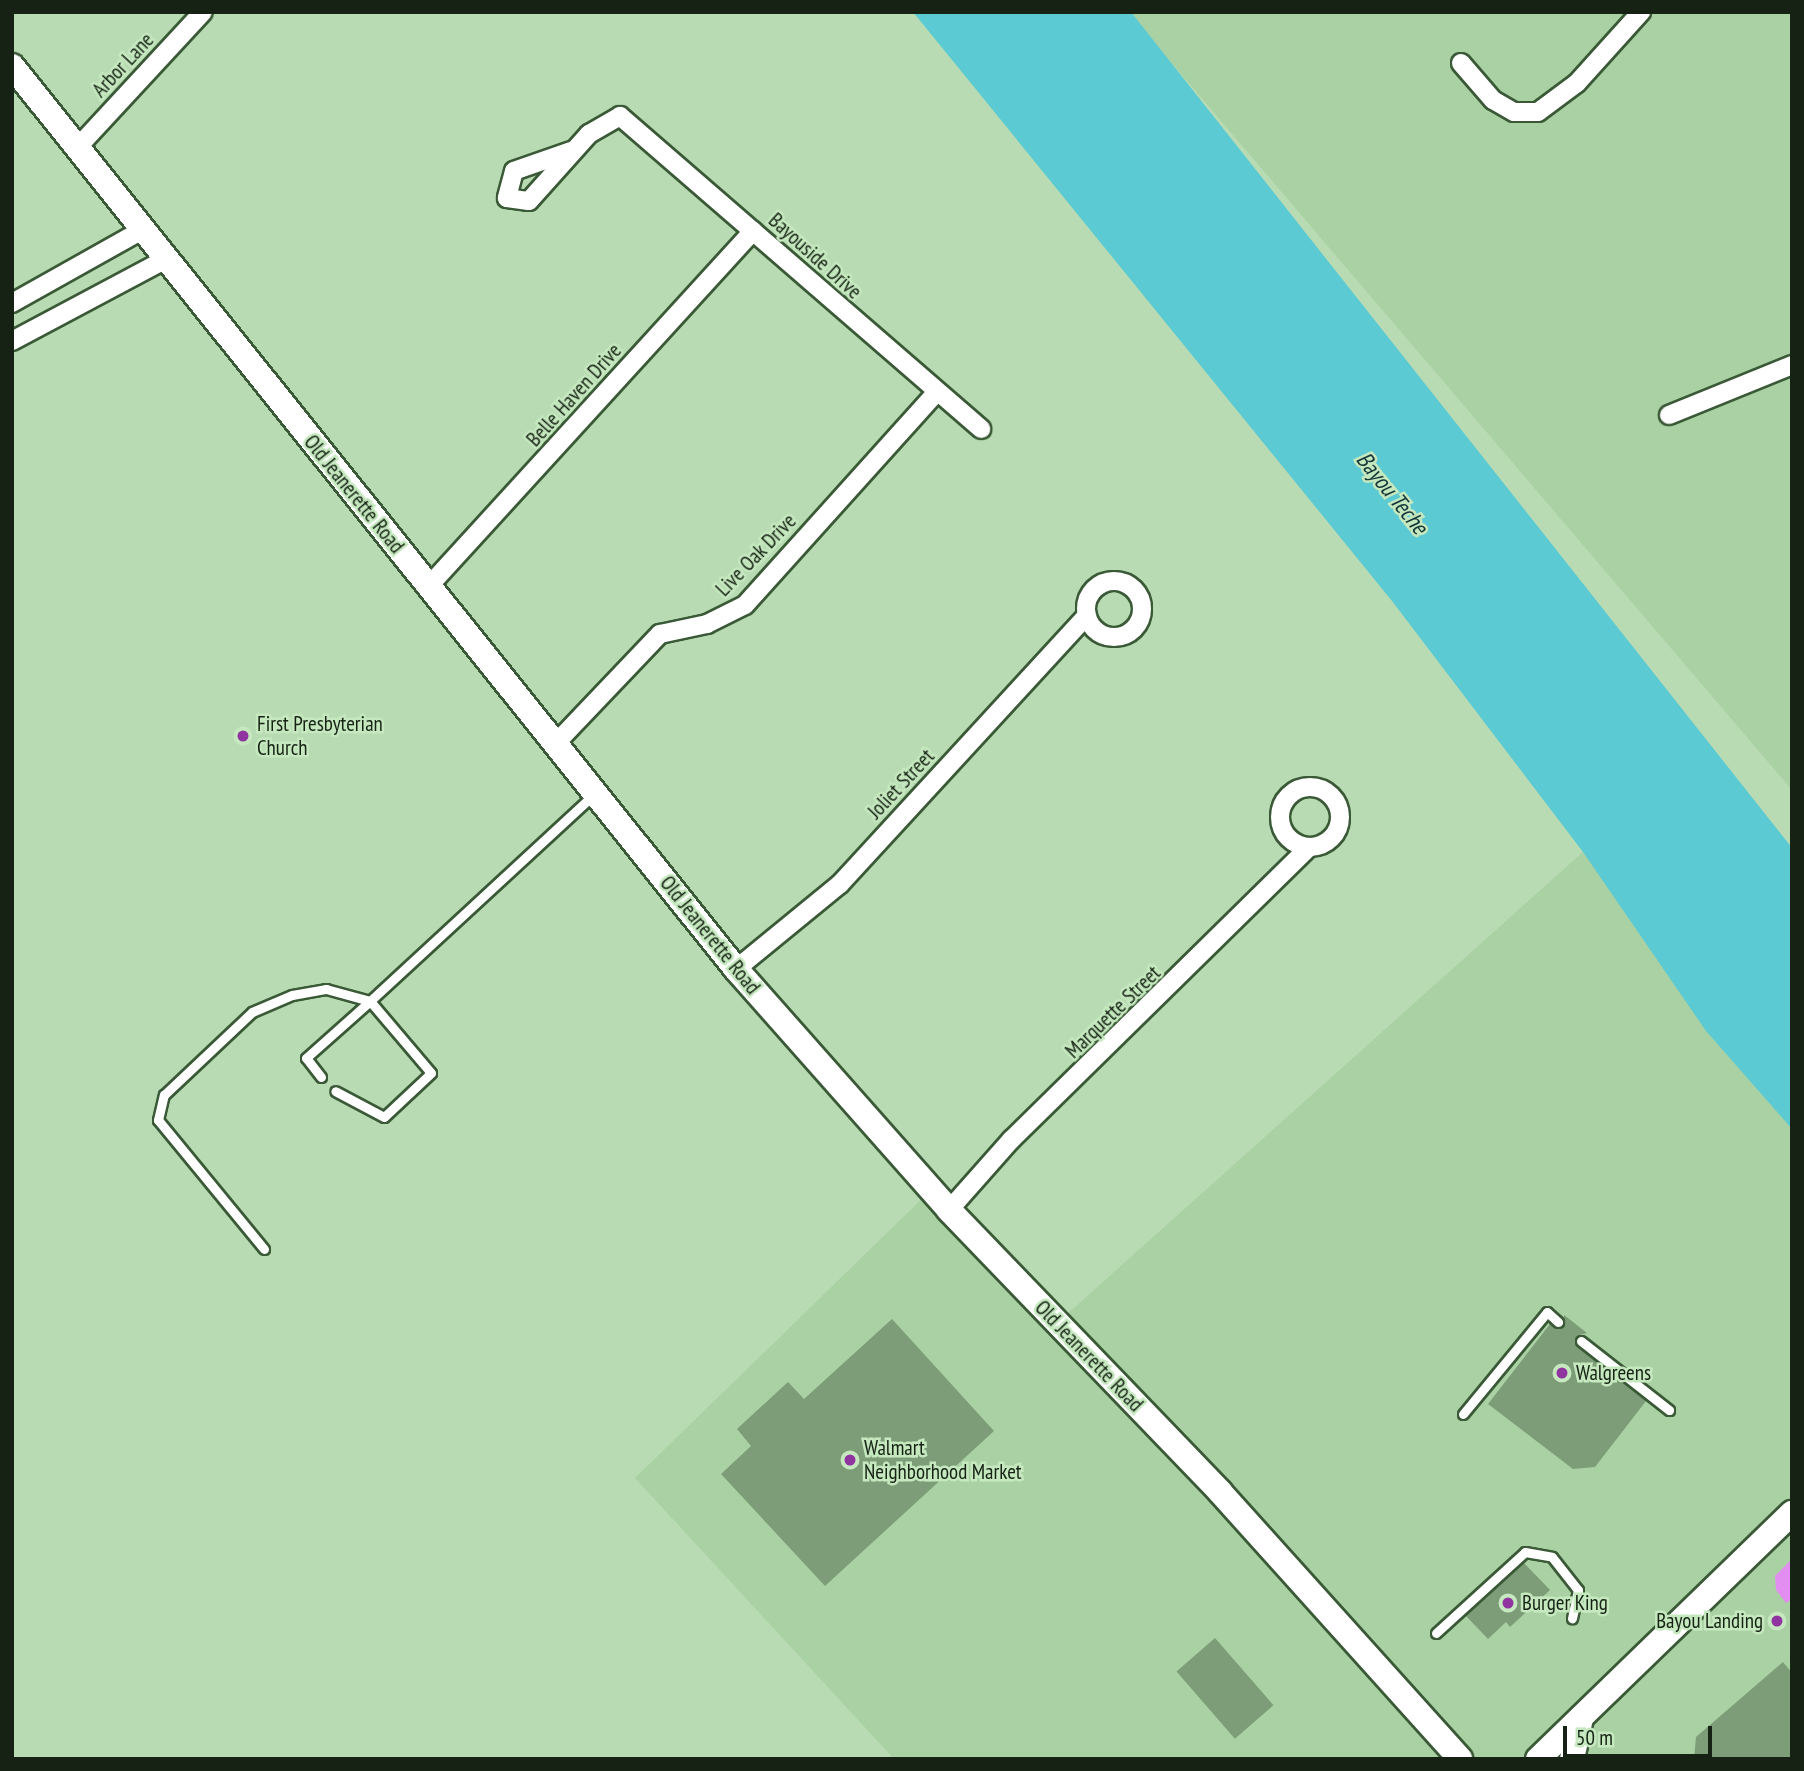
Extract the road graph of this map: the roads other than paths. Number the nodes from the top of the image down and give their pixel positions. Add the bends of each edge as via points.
1 (203, 12) edge
2 (1641, 12) edge
3 (1461, 63) dead end
4 (12, 66) edge
5 (76, 148) junction
6 (570, 151) dead end
7 (142, 230) junction
8 (753, 231) junction
9 (166, 258) junction
10 (12, 303) edge
11 (12, 341) edge
12 (1792, 365) edge
13 (936, 393) junction
14 (1669, 415) dead end
15 (981, 429) dead end
16 (428, 587) junction
17 (1087, 615) dead end
18 (558, 741) junction
19 (596, 792) junction
20 (1309, 847) dead end
21 (736, 969) junction
22 (370, 1001) junction
23 (321, 1077) dead end
24 (335, 1091) dead end
25 (949, 1210) junction
26 (264, 1249) dead end
27 (1558, 1322) dead end
28 (1581, 1341) dead end
29 (1669, 1410) dead end
30 (1463, 1414) dead end
31 (1792, 1513) edge
32 (1572, 1618) dead end
33 (1436, 1633) dead end
34 (1581, 1718) junction
35 (1460, 1759) edge
36 (1538, 1759) edge
37 (1572, 1759) edge

1 - 5 street, Arbor Lane
2 - 3 street via 1559,100 1527,112 1514,112 1493,100
4 - 5 main road, Old Jeanerette Road
5 - 7 main road, Old Jeanerette Road
6 - 8 street, Bayouside Drive via 620,116
7 - 9 main road, Old Jeanerette Road
7 - 10 street
8 - 13 street, Bayouside Drive
8 - 16 street, Belle Haven Drive
9 - 11 street
9 - 16 main road, Old Jeanerette Road
12 - 14 street
13 - 15 street, Bayouside Drive
13 - 18 street, Live Oak Drive via 745,606 707,624 660,634
16 - 18 main road, Old Jeanerette Road
17 - 21 street, Joliet Street via 840,884
18 - 19 main road, Old Jeanerette Road
19 - 21 main road, Old Jeanerette Road
19 - 22 lane
20 - 25 street, Marquette Street via 1011,1140
21 - 25 main road, Old Jeanerette Road
22 - 23 lane via 306,1058
22 - 24 lane via 431,1073 384,1117
22 - 26 lane via 326,989 292,995 252,1012 164,1095 158,1120
25 - 35 main road, Old Jeanerette Road via 1220,1492
27 - 30 lane via 1547,1312
28 - 29 lane
31 - 34 main road
32 - 33 lane via 1578,1590 1552,1557 1525,1552
34 - 36 main road
34 - 37 main road

